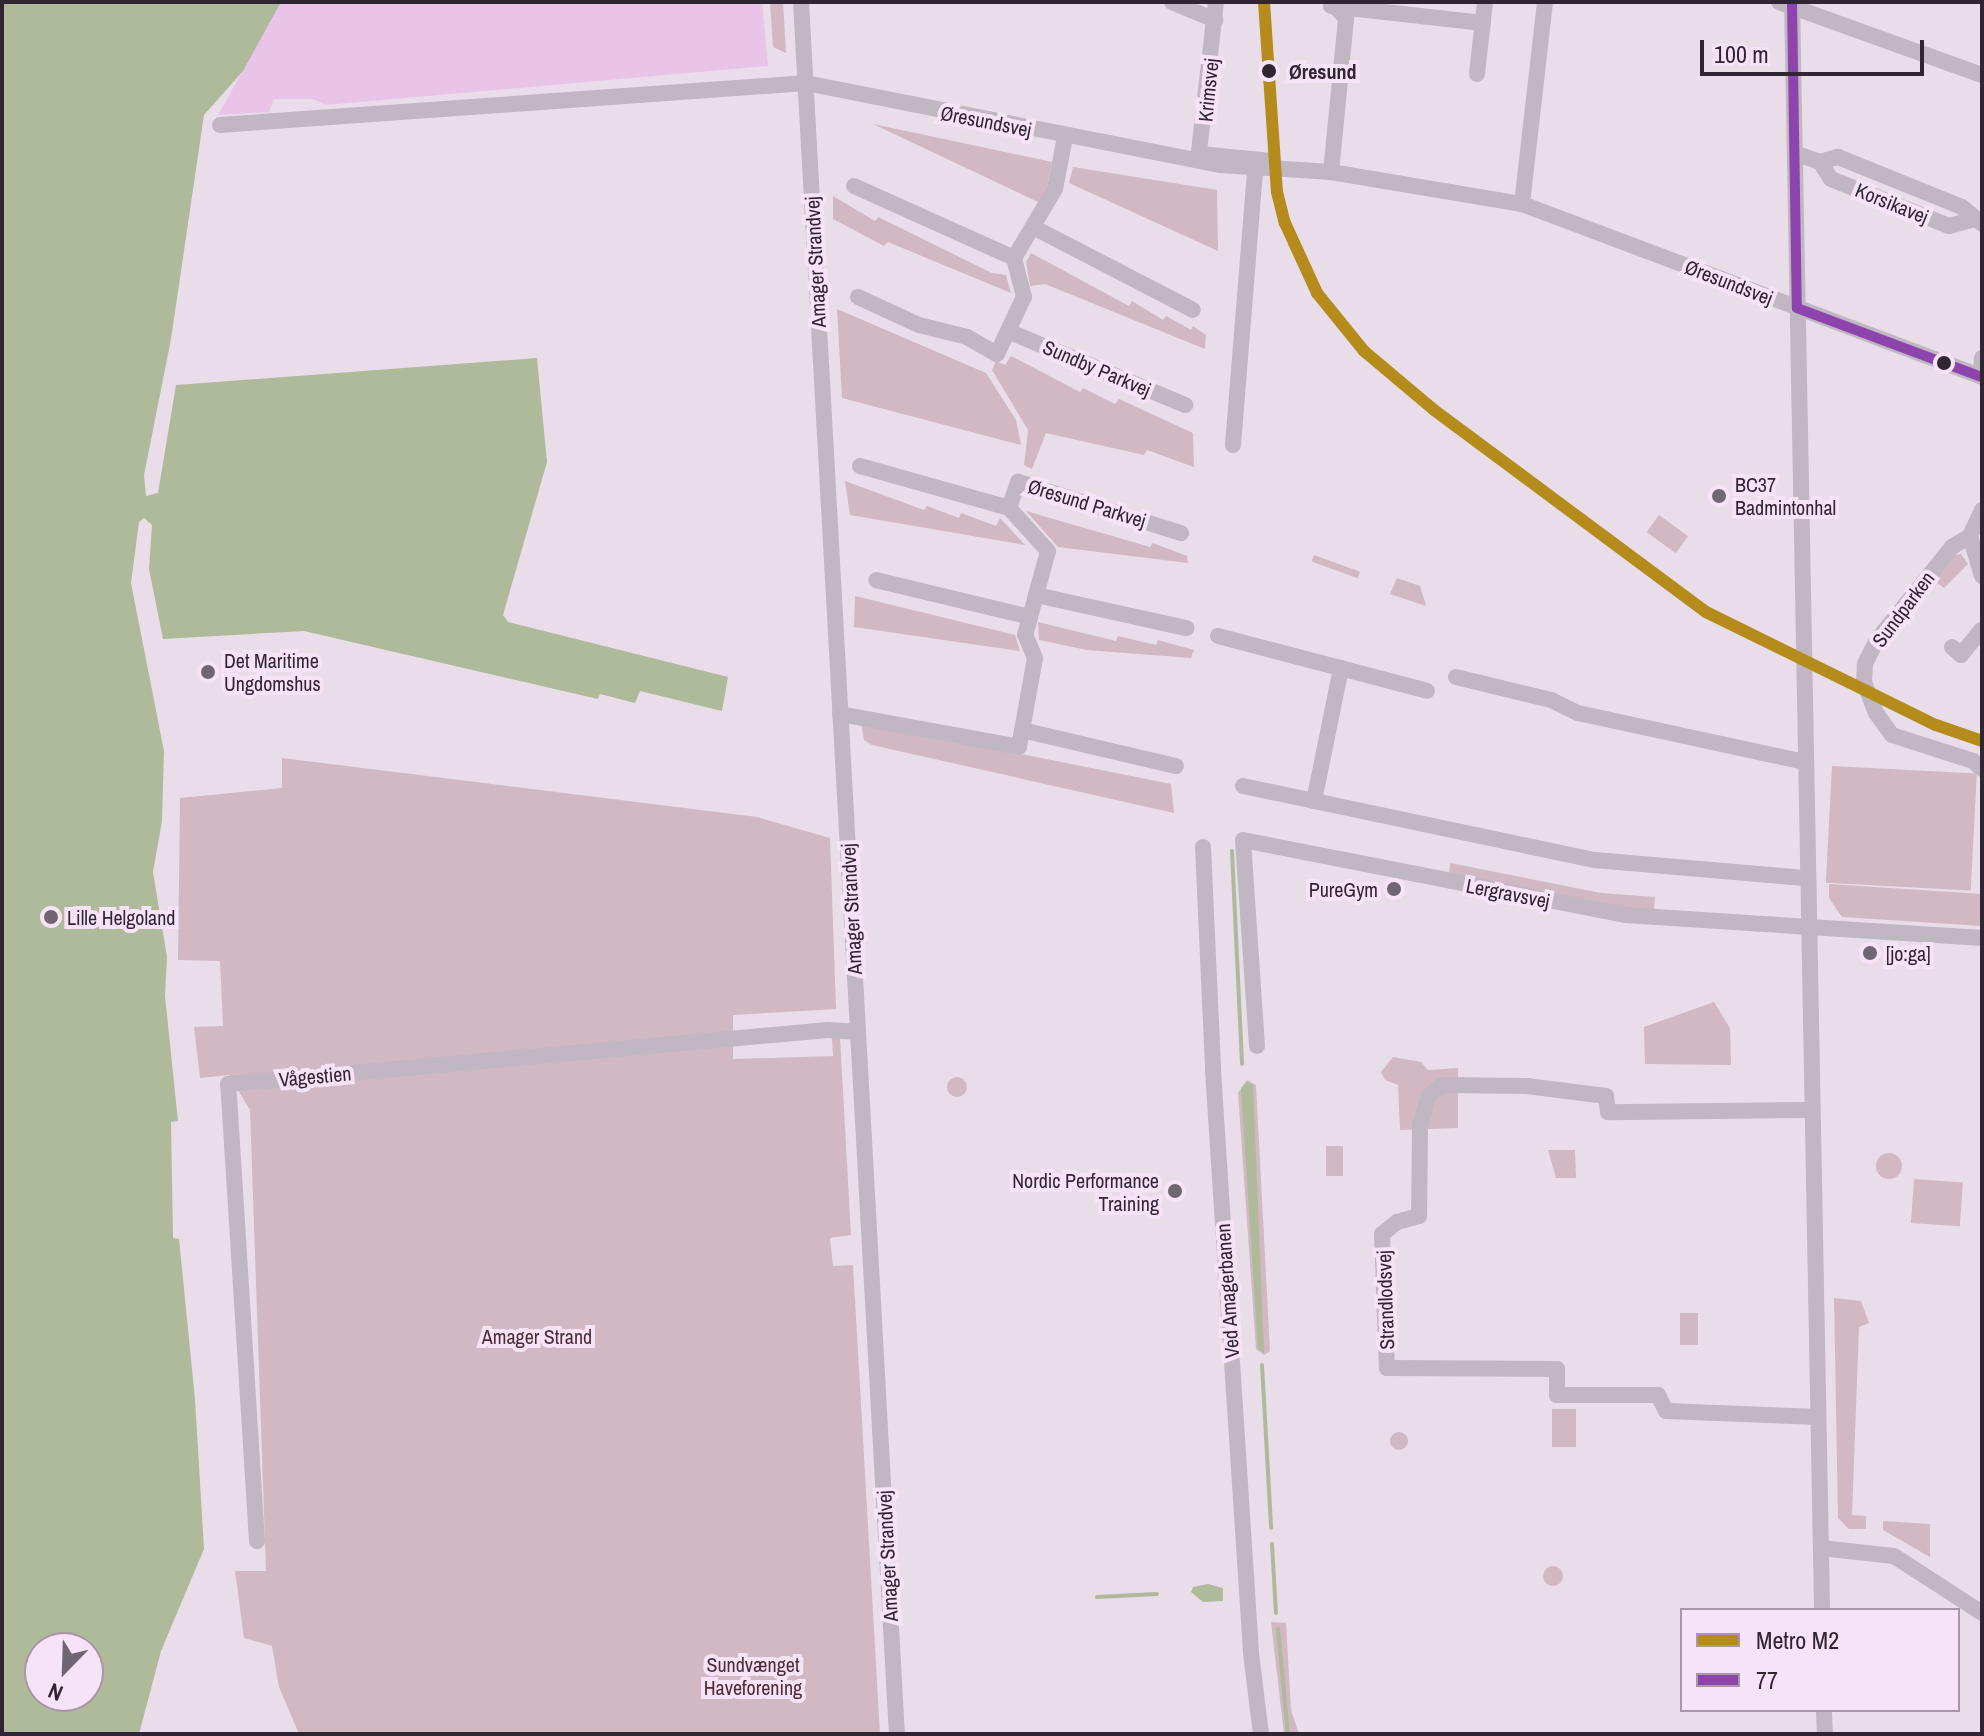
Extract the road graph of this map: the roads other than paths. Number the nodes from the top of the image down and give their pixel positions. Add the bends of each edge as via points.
1 (801, 2) edge
2 (1172, 2) edge
3 (1216, 2) edge
4 (1485, 2) edge
5 (1545, 2) edge
6 (1788, 3) edge
7 (1331, 4) edge
8 (1215, 20) junction
9 (1483, 23) junction
10 (1477, 74) dead end
11 (1982, 75) edge
12 (806, 83) junction
13 (220, 125) dead end
14 (1065, 137) junction
15 (1795, 153) junction
16 (1200, 157) junction
17 (1262, 166) junction
18 (1325, 171) junction
19 (854, 186) dead end
20 (1522, 204) junction
21 (1977, 222) edge
22 (1033, 227) junction
23 (1014, 258) junction
24 (858, 297) dead end
25 (1797, 308) junction
26 (1193, 310) dead end
27 (1010, 332) junction
28 (1982, 358) edge
29 (1982, 377) edge
30 (1185, 405) dead end
31 (1233, 445) dead end
32 (860, 466) dead end
33 (1009, 508) junction
34 (1982, 510) edge
35 (1181, 533) dead end
36 (1970, 536) junction
37 (1982, 576) edge
38 (876, 580) dead end
39 (1036, 595) junction
40 (1030, 617) junction
41 (1186, 628) dead end
42 (1982, 629) edge
43 (1218, 636) dead end
44 (1952, 647) dead end
45 (1341, 668) junction
46 (1456, 677) dead end
47 (1427, 691) dead end
48 (840, 714) junction
49 (1022, 730) junction
50 (1805, 762) junction
51 (1176, 766) dead end
52 (1982, 769) edge
53 (1243, 786) dead end
54 (1314, 801) junction
55 (1203, 847) dead end
56 (1807, 878) junction
57 (1808, 925) junction
58 (1982, 938) edge
59 (858, 1032) junction
60 (1257, 1046) dead end
61 (1812, 1110) junction
62 (1818, 1417) junction
63 (257, 1541) dead end
64 (1821, 1548) junction
65 (1822, 1608) edge
66 (1982, 1613) edge
67 (1824, 1712) edge
68 (897, 1734) edge
69 (1261, 1734) edge
70 (1825, 1734) edge

1 - 12 street, Amager Strandvej
2 - 8 street
3 - 8 street, Krimsvej
4 - 9 street
5 - 20 street
6 - 11 street
6 - 15 street
7 - 9 street
7 - 18 street via 1346,18
8 - 16 street, Krimsvej
9 - 10 street
12 - 13 street
12 - 14 street, Øresundsvej
12 - 48 street, Amager Strandvej
14 - 16 street, Øresundsvej
14 - 22 street via 1055,189
15 - 21 street, Korsikavej via 1820,162 1831,179 1949,226
15 - 25 street
16 - 17 street, Øresundsvej
17 - 18 street, Øresundsvej
17 - 31 street
18 - 20 street, Øresundsvej
19 - 23 street
20 - 25 street, Øresundsvej
22 - 23 street
22 - 26 street
23 - 27 street via 1024,297
24 - 27 street via 919,325 967,337 997,354
25 - 29 street, Øresundsvej
25 - 50 street
27 - 30 street, Sundby Parkvej
28 - 29 street
32 - 33 street, Øresund Parkvej
33 - 35 street, Øresund Parkvej via 1018,482
33 - 39 street, Øresund Parkvej via 1048,551
34 - 36 street, Sundparken
36 - 37 street
36 - 52 street, Sundparken via 1952,547 1877,640 1865,664 1864,682 1892,735 1973,761
38 - 40 street
39 - 40 street, Øresund Parkvej
39 - 41 street
40 - 49 street, Øresund Parkvej via 1025,635 1035,658
42 - 44 street via 1961,655
43 - 45 street
45 - 47 street
45 - 54 street
46 - 50 street via 1551,700 1578,713
48 - 49 street via 1019,747
48 - 59 street, Amager Strandvej
49 - 51 street
50 - 56 street
53 - 54 street
54 - 56 street via 1595,860
55 - 69 street, Ved Amagerbanen via 1251,1653
56 - 57 street
57 - 58 street, Lergravsvej
57 - 60 street, Lergravsvej via 1587,909 1243,840
57 - 61 street
59 - 63 street, Vågestien via 828,1030 228,1084
59 - 68 street, Amager Strandvej
61 - 62 street
61 - 62 street, Strandlodsvej via 1608,1112 1606,1096 1527,1086 1442,1085 1429,1095 1420,1126 1419,1216 1397,1222 1382,1234 1387,1368 1557,1369 1557,1395 1658,1395 1666,1411
62 - 64 street
64 - 65 street
64 - 66 street via 1894,1556
67 - 70 street

